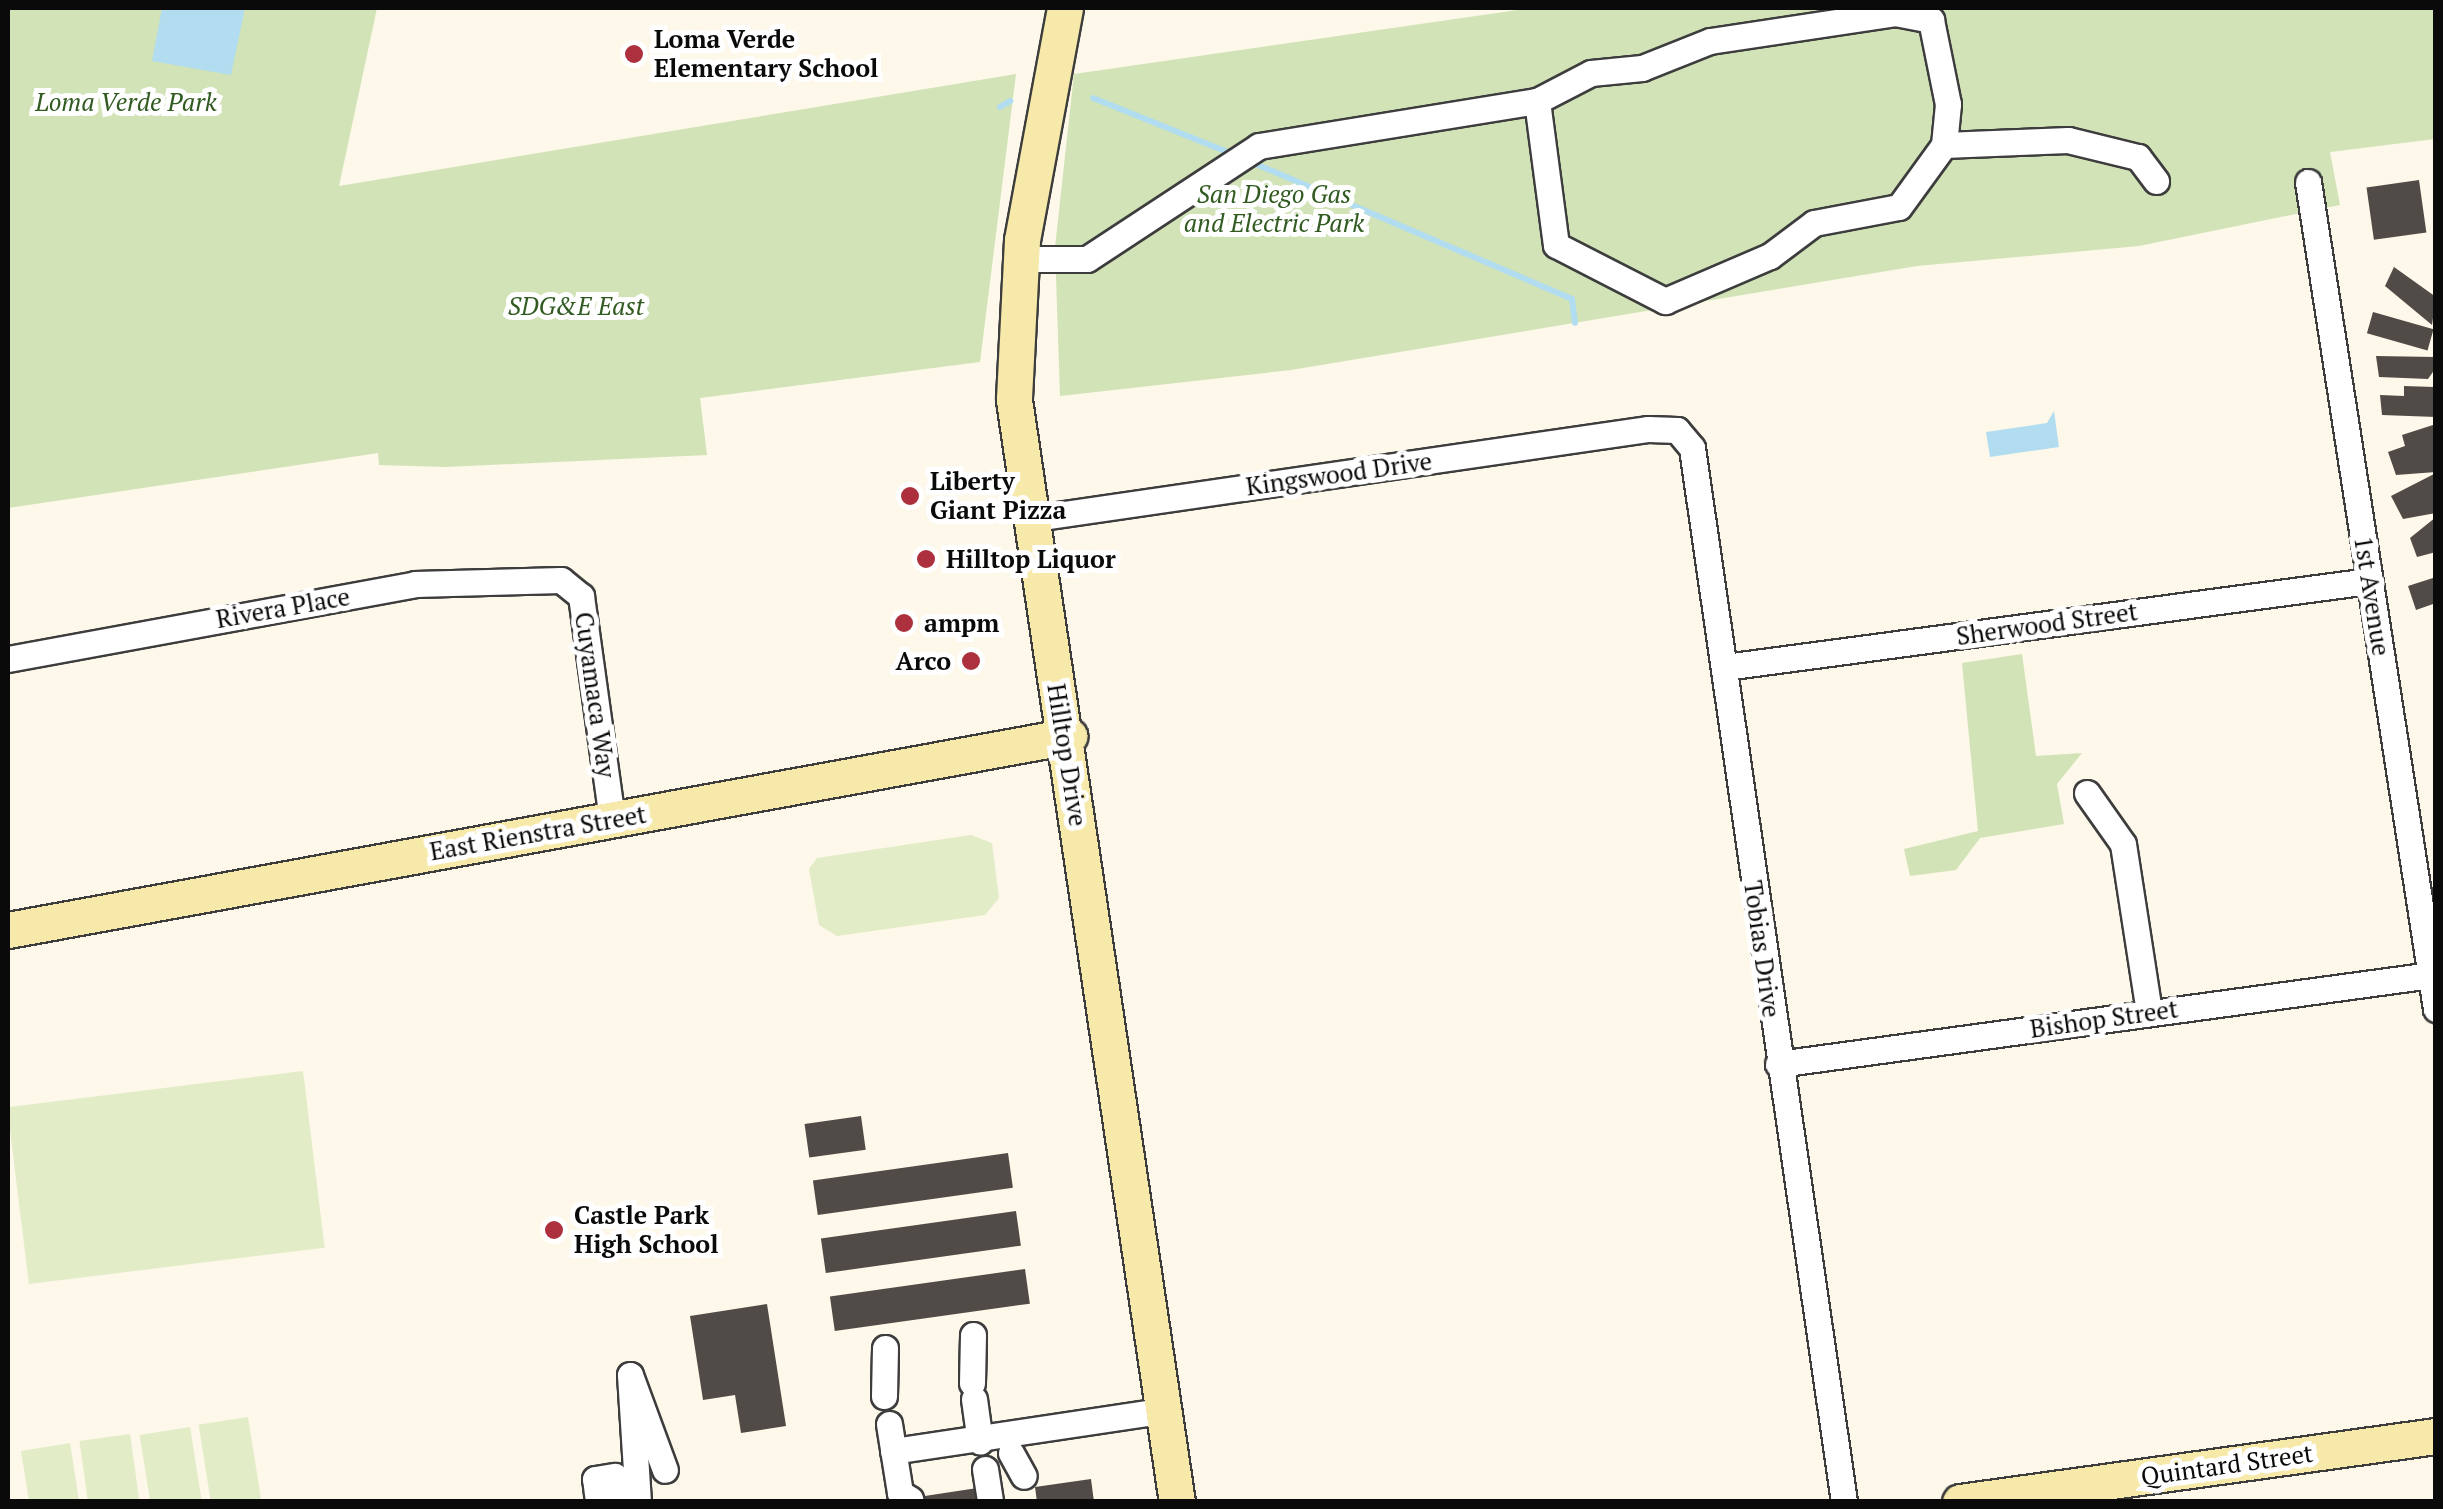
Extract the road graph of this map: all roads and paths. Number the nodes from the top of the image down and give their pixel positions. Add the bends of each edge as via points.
1 (1065, 8) edge
2 (1939, 14) edge
3 (1537, 101) junction
4 (1944, 145) junction
5 (2156, 181) dead end
6 (2308, 182) dead end
7 (1021, 259) junction
8 (1648, 429) joint
9 (1029, 519) junction
10 (561, 580) joint
11 (2369, 581) junction
12 (8, 659) edge
13 (1725, 667) junction
14 (1068, 736) junction
15 (2088, 792) dead end
16 (612, 819) junction
17 (8, 930) edge
18 (2432, 975) junction
19 (2436, 1009) edge
20 (2149, 1012) junction
21 (1778, 1064) junction
22 (973, 1335) dead end
23 (885, 1348) dead end
24 (884, 1396) dead end
25 (1161, 1411) junction
26 (889, 1424) dead end
27 (2436, 1436) edge
28 (980, 1440) junction
29 (893, 1451) junction
30 (1011, 1453) dead end
31 (1024, 1476) dead end
32 (631, 1478) edge
33 (910, 1498) dead end
34 (598, 1502) edge
35 (638, 1502) edge
36 (1176, 1502) edge
37 (1844, 1502) edge
38 (1960, 1502) edge

1 - 7 street, Hilltop Drive
2 - 3 street via 1878,14 1710,40 1642,68 1591,73
2 - 4 street via 1948,104
3 - 4 street via 1556,245 1665,301 1770,256 1814,222 1900,207
3 - 7 street via 1259,146 1087,260
4 - 5 street via 2068,140 2138,157
6 - 11 street, 1st Avenue
7 - 9 street, Hilltop Drive via 1014,400
8 - 9 street, Kingswood Drive
8 - 13 street, Tobias Drive via 1677,430 1692,448
9 - 14 street, Hilltop Drive
10 - 12 street, Rivera Place via 415,584
10 - 16 street, Cuyamaca Way via 580,596
11 - 13 street, Sherwood Street
11 - 18 street, 1st Avenue
13 - 21 street, Tobias Drive
14 - 16 street, East Rienstra Street
14 - 25 street, Hilltop Drive
15 - 20 street via 2122,844
16 - 17 street, East Rienstra Street
18 - 19 street, 1st Avenue
18 - 20 street, Bishop Street
20 - 21 street, Bishop Street
21 - 37 street, Tobias Drive
22 - 28 street
23 - 24 street
25 - 28 street
25 - 36 street, Hilltop Drive
26 - 29 street
27 - 38 street, Quintard Street
28 - 29 street
29 - 33 street via 900,1493
30 - 31 street
32 - 34 street via 595,1479
32 - 35 street

